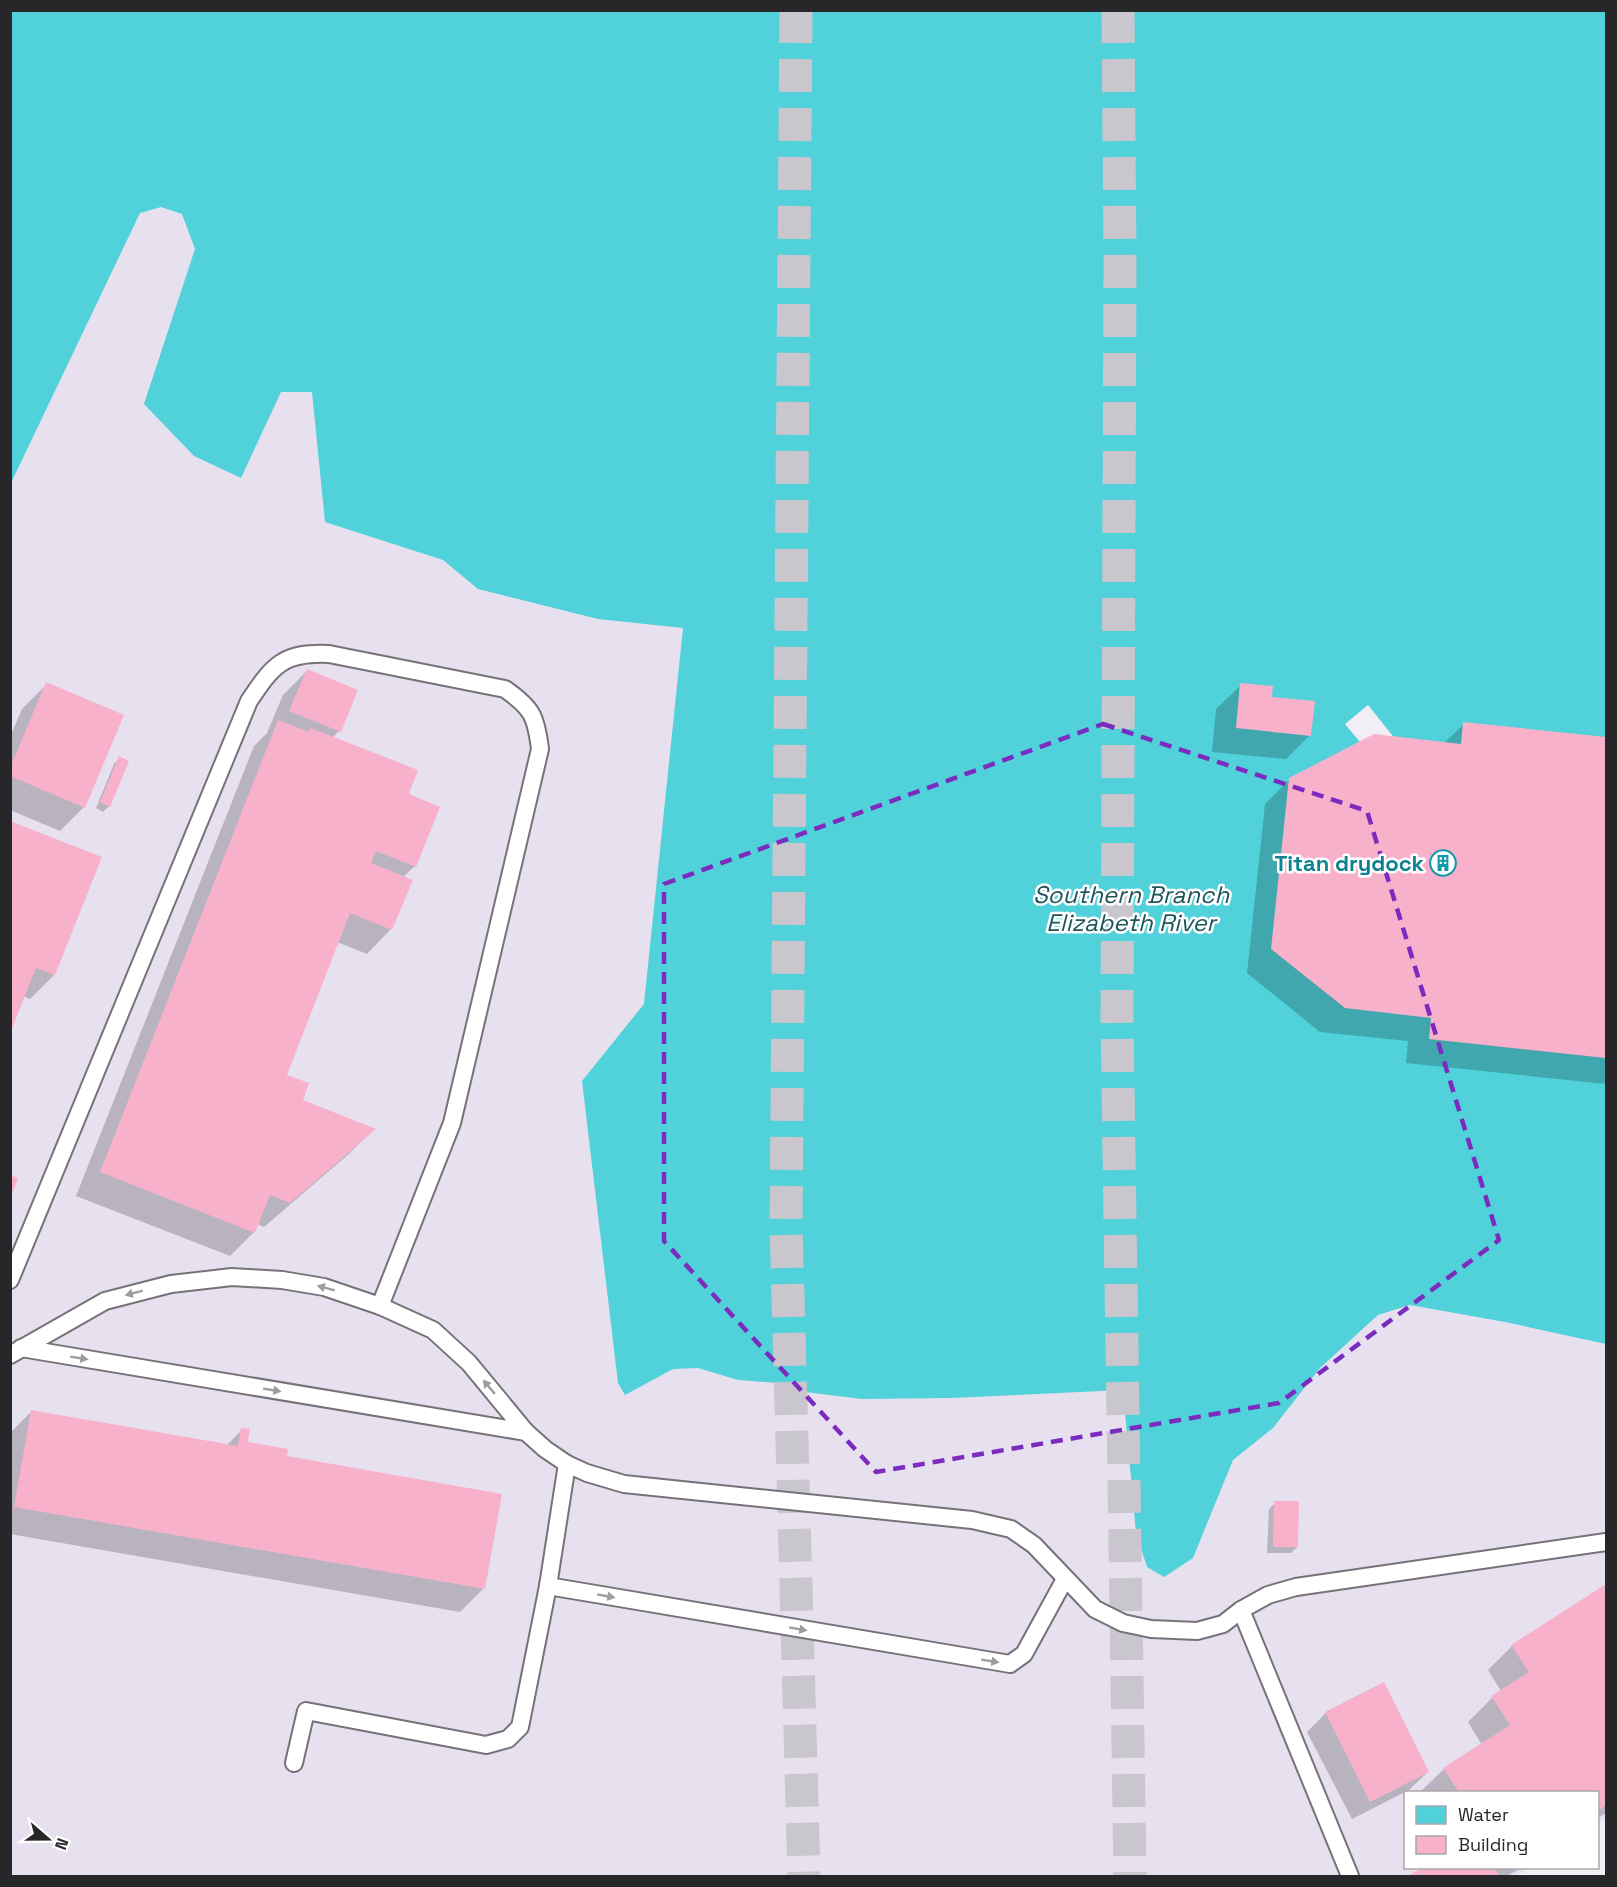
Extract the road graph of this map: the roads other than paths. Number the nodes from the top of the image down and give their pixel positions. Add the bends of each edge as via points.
1 (10, 1280) edge
2 (381, 1306) junction
3 (16, 1351) edge
4 (526, 1432) junction
5 (567, 1464) junction
6 (1606, 1542) edge
7 (1065, 1579) junction
8 (548, 1586) junction
9 (1241, 1610) junction
10 (294, 1763) dead end
11 (1350, 1876) edge

1 - 2 lane via 249,701 269,671 290,658 307,653 329,654 505,689 524,703 537,725 540,749 452,1123
2 -> 3 lane via 324,1287 282,1280 201,1280 105,1301
4 -> 2 lane via 469,1363 433,1330
3 -> 4 lane
4 - 5 lane
5 - 7 lane via 624,1484 972,1520 1011,1528 1034,1545
5 - 8 lane
6 - 9 lane via 1296,1587 1268,1595
8 -> 7 lane via 1010,1664 1024,1654
7 - 9 lane via 1095,1609 1123,1623 1151,1629 1197,1631 1223,1624
8 - 10 lane via 520,1727 508,1739 486,1744 306,1711
9 - 11 lane

